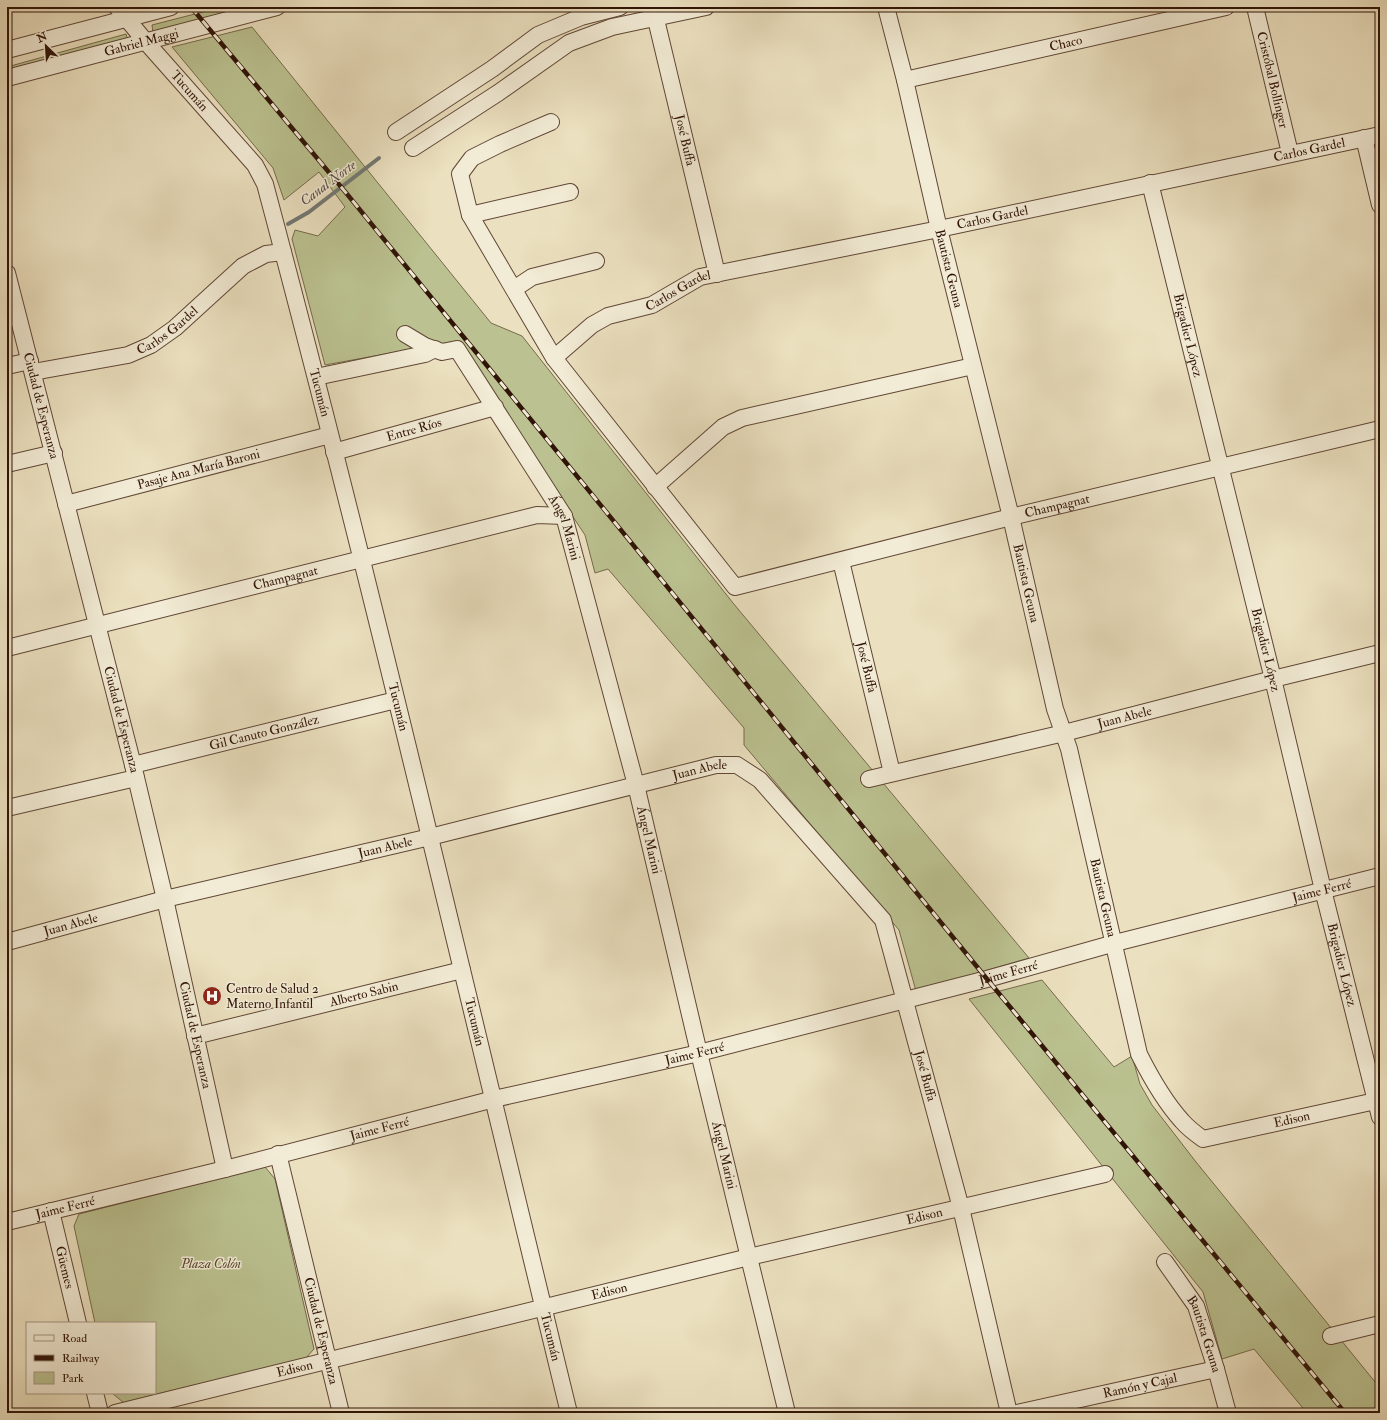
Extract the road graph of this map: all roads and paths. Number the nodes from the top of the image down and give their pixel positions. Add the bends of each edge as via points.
1 (171, 7) edge
2 (276, 7) edge
3 (620, 7) edge
4 (706, 7) edge
5 (886, 7) edge
6 (1226, 7) edge
7 (1255, 7) edge
8 (122, 13) edge
9 (655, 13) edge
10 (146, 42) junction
11 (7, 50) edge
12 (7, 78) edge
13 (905, 80) junction
14 (551, 122) dead end
15 (396, 132) dead end
16 (1380, 135) edge
17 (1364, 138) junction
18 (413, 148) dead end
19 (1290, 153) junction
20 (1150, 183) junction
21 (570, 192) dead end
22 (1380, 205) edge
23 (470, 215) junction
24 (939, 229) junction
25 (283, 252) junction
26 (596, 261) dead end
27 (7, 273) edge
28 (718, 274) junction
29 (514, 290) junction
30 (405, 334) dead end
31 (435, 349) junction
32 (554, 358) junction
33 (7, 366) edge
34 (32, 366) junction
35 (973, 366) junction
36 (316, 376) junction
37 (494, 407) junction
38 (1380, 429) edge
39 (330, 435) junction
40 (334, 452) junction
41 (54, 453) junction
42 (7, 464) edge
43 (1220, 466) junction
44 (655, 487) junction
45 (66, 504) junction
46 (564, 516) junction
47 (1011, 517) junction
48 (361, 560) junction
49 (841, 561) junction
50 (97, 626) junction
51 (7, 648) edge
52 (1380, 653) edge
53 (1272, 679) junction
54 (396, 700) junction
55 (1064, 733) junction
56 (135, 772) junction
57 (892, 773) junction
58 (869, 779) dead end
59 (760, 780) joint
60 (636, 785) junction
61 (7, 808) edge
62 (430, 837) junction
63 (1380, 876) edge
64 (1323, 890) junction
65 (165, 899) junction
66 (7, 942) edge
67 (1115, 943) junction
68 (462, 970) junction
69 (905, 1000) junction
70 (195, 1036) junction
71 (699, 1053) junction
72 (494, 1099) junction
73 (1378, 1100) edge
74 (1380, 1117) edge
75 (1203, 1139) joint
76 (278, 1154) junction
77 (225, 1168) junction
78 (1105, 1174) dead end
79 (961, 1208) junction
80 (51, 1211) junction
81 (7, 1222) edge
82 (749, 1257) junction
83 (1165, 1262) dead end
84 (543, 1308) junction
85 (78, 1322) edge
86 (1380, 1324) edge
87 (1331, 1336) dead end
88 (328, 1360) junction
89 (1216, 1369) junction
90 (95, 1394) edge
91 (100, 1413) edge
92 (115, 1413) edge
93 (341, 1413) edge
94 (569, 1413) edge
95 (787, 1413) edge
96 (1009, 1413) edge
97 (1017, 1413) edge
98 (1228, 1413) edge

1 - 8 street, Gabriel Maggi
2 - 10 street, Gabriel Maggi
3 - 15 street via 581,17 538,35 492,69
4 - 9 street
5 - 13 street, Bautista Geuna
6 - 13 street, Chaco
7 - 19 street, Cristóbal Bollinger
8 - 10 street, Tucumán
8 - 11 street, Gabriel Maggi
9 - 18 street via 569,43
9 - 28 street, José Buffa
10 - 12 street, Gabriel Maggi
10 - 25 street, Tucumán via 255,165 265,184
13 - 24 street, Bautista Geuna
14 - 23 street via 472,158 460,174
16 - 17 street, Carlos Gardel
17 - 19 street, Carlos Gardel
17 - 22 street
19 - 20 street, Carlos Gardel
20 - 24 street, Carlos Gardel
20 - 43 street, Brigadier López
21 - 23 street
23 - 29 street
24 - 28 street, Carlos Gardel
24 - 35 street, Bautista Geuna
25 - 34 street, Carlos Gardel via 266,254 243,266 175,328 128,355
25 - 36 street, Tucumán
26 - 29 street via 532,277
27 - 34 street, Ciudad de Esperanza
28 - 32 street, Carlos Gardel via 700,277 652,305 608,316 592,324
29 - 32 street
30 - 31 street, Ángel Marini
31 - 36 street via 425,354
31 - 37 street, Ángel Marini via 442,352 457,349
32 - 44 street
33 - 34 street, Carlos Gardel
34 - 41 street, Ciudad de Esperanza
35 - 44 street via 742,418 723,427
35 - 47 street, Bautista Geuna
36 - 39 street, Tucumán
37 - 40 street, Entre Ríos
37 - 46 street, Ángel Marini
38 - 43 street, Champagnat
39 - 40 street, Tucumán
39 - 45 street, Pasaje Ana María Baroni
40 - 48 street, Tucumán
41 - 42 street
41 - 45 street, Ciudad de Esperanza
43 - 47 street, Champagnat
43 - 53 street, Brigadier López
44 - 49 street, Champagnat via 734,587
45 - 50 street, Ciudad de Esperanza
46 - 48 street, Champagnat via 537,516
46 - 60 street, Ángel Marini
47 - 49 street, Champagnat
47 - 55 street, Bautista Geuna via 1055,709
48 - 50 street, Champagnat
48 - 54 street, Tucumán
49 - 57 street, José Buffa
50 - 51 street, Champagnat
50 - 56 street, Ciudad de Esperanza
52 - 53 street, Juan Abele
53 - 55 street, Juan Abele
53 - 64 street, Brigadier López
54 - 56 street, Gil Canuto González
54 - 62 street, Tucumán
55 - 57 street, Juan Abele
55 - 67 street, Bautista Geuna
56 - 61 street, Gil Canuto González
56 - 65 street, Ciudad de Esperanza
57 - 58 street, Juan Abele
59 - 60 street, Juan Abele via 737,765 716,765
59 - 69 street, José Buffa via 883,920
60 - 62 street, Juan Abele
60 - 71 street, Ángel Marini
62 - 65 street, Juan Abele
62 - 68 street, Tucumán
63 - 64 street, Jaime Ferré
64 - 67 street, Jaime Ferré
64 - 73 street, Brigadier López
65 - 66 street, Juan Abele
65 - 70 street, Ciudad de Esperanza
67 - 69 street, Jaime Ferré
67 - 75 street, Bautista Geuna via 1139,1054 1165,1101 1183,1122
68 - 70 street, Alberto Sabin
68 - 72 street, Tucumán
69 - 71 street, Jaime Ferré
69 - 79 street, José Buffa
70 - 77 street, Ciudad de Esperanza
71 - 72 street, Jaime Ferré
71 - 82 street, Ángel Marini
72 - 76 street, Jaime Ferré
72 - 84 street, Tucumán
73 - 74 street, Brigadier López
73 - 75 street, Edison
76 - 77 street, Jaime Ferré
76 - 88 street, Ciudad de Esperanza
77 - 80 street, Jaime Ferré
78 - 79 street, Edison
79 - 82 street, Edison
79 - 96 street, José Buffa
80 - 81 street, Jaime Ferré
80 - 85 street, Güemes
82 - 84 street, Edison
82 - 95 street, Ángel Marini
83 - 89 street, Bautista Geuna via 1196,1306
84 - 88 street, Edison
84 - 94 street, Tucumán
86 - 87 street
88 - 92 street, Edison
88 - 93 street, Ciudad de Esperanza
89 - 97 street, Ramón y Cajal
89 - 98 street, Bautista Geuna
90 - 91 street

